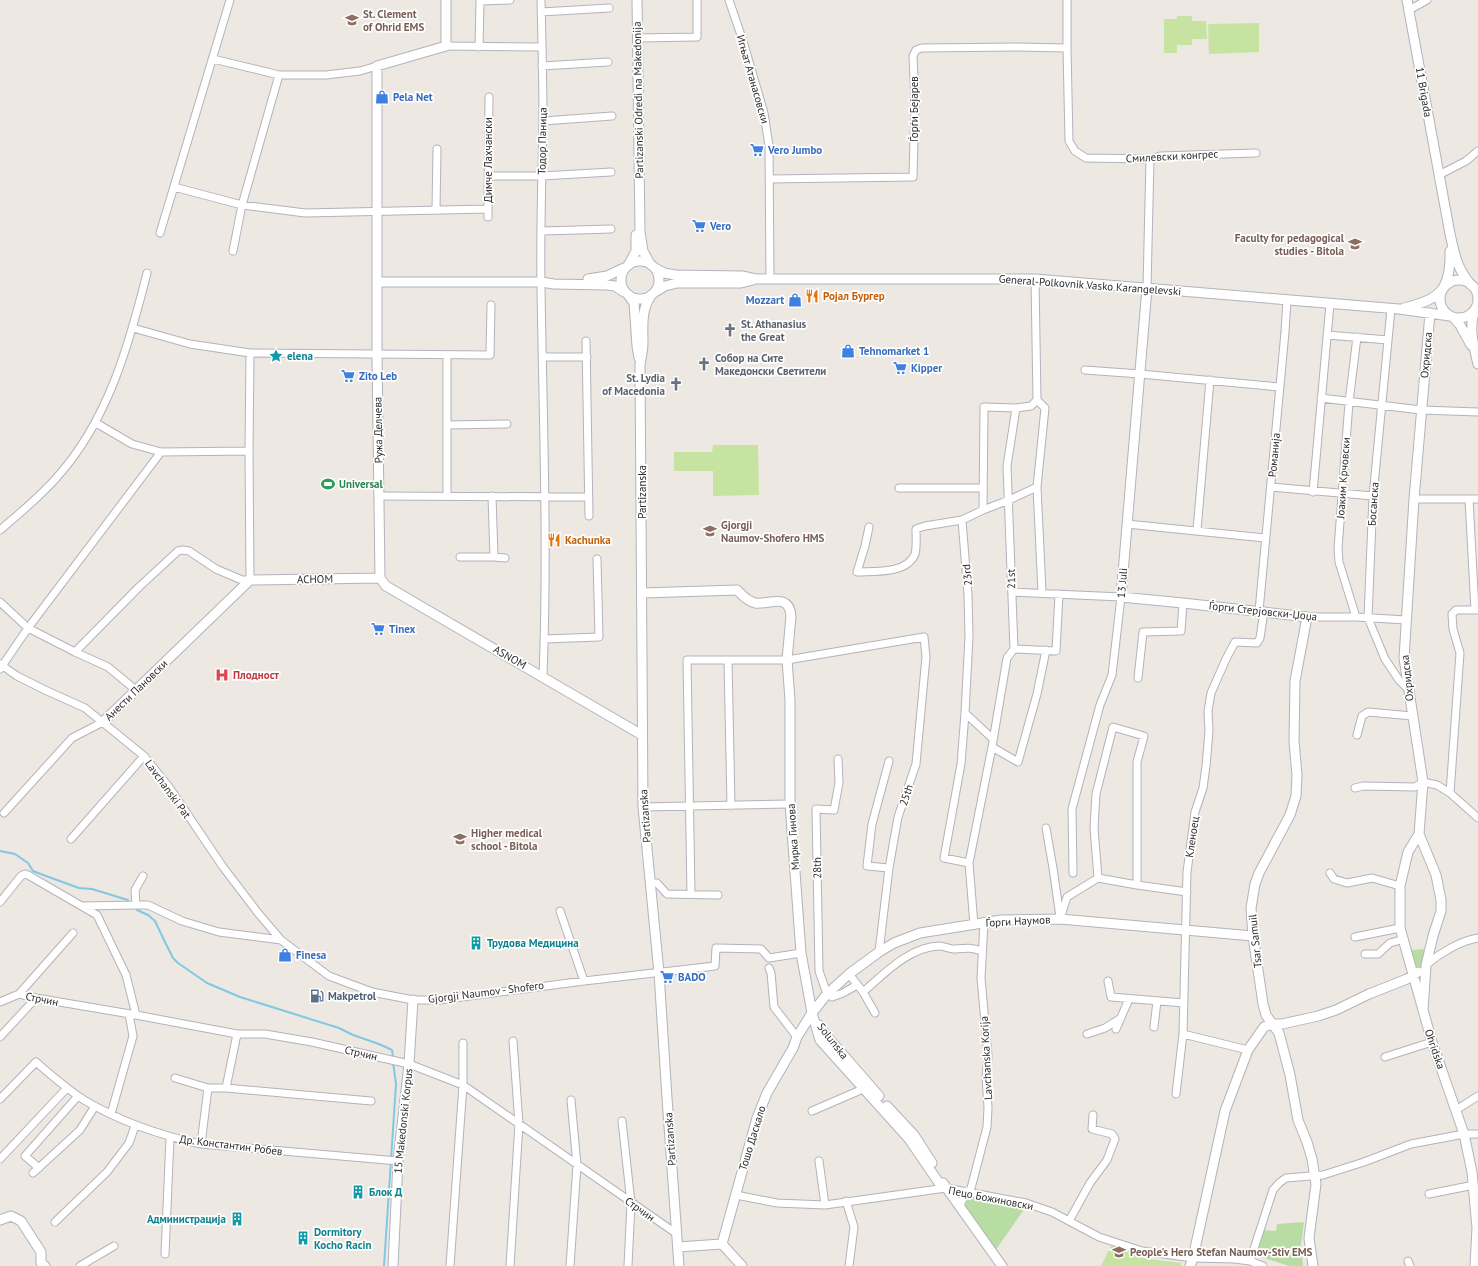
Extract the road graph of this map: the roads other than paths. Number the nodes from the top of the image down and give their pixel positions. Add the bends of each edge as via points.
1 (230, 0) edge
2 (446, 0) edge
3 (480, 0) edge
4 (510, 0) edge
5 (540, 0) edge
6 (637, 0) edge
7 (697, 0) edge
8 (729, 0) edge
9 (1067, 0) edge
10 (1407, 0) edge
11 (1427, 0) edge
12 (609, 8) dead end
13 (1409, 10) junction
14 (541, 12) junction
15 (637, 38) junction
16 (446, 46) junction
17 (479, 46) junction
18 (541, 47) junction
19 (1067, 48) junction
20 (212, 59) junction
21 (608, 62) dead end
22 (377, 66) junction
23 (542, 66) junction
24 (279, 75) junction
25 (489, 97) dead end
26 (612, 116) dead end
27 (543, 121) junction
28 (437, 149) dead end
29 (1478, 151) edge
30 (1256, 153) dead end
31 (1150, 159) junction
32 (611, 172) dead end
33 (1439, 175) junction
34 (489, 176) junction
35 (542, 176) junction
36 (770, 179) junction
37 (174, 187) junction
38 (640, 200) junction
39 (242, 205) junction
40 (488, 209) junction
41 (436, 210) junction
42 (378, 211) junction
43 (488, 217) dead end
44 (611, 229) dead end
45 (542, 231) junction
46 (160, 233) dead end
47 (1450, 234) junction
48 (233, 251) dead end
49 (627, 266) junction
50 (652, 266) junction
51 (147, 273) dead end
52 (756, 279) junction
53 (770, 279) junction
54 (1035, 279) junction
55 (378, 282) junction
56 (541, 282) junction
57 (1471, 285) junction
58 (1147, 288) junction
59 (1444, 289) junction
60 (626, 294) junction
61 (652, 294) junction
62 (1287, 300) junction
63 (1330, 304) junction
64 (491, 305) dead end
65 (1476, 307) junction
66 (1395, 309) junction
67 (1430, 313) junction
68 (1452, 316) junction
69 (133, 328) junction
70 (1327, 335) junction
71 (1357, 337) junction
72 (1388, 340) junction
73 (586, 341) dead end
74 (250, 353) junction
75 (1476, 353) junction
76 (377, 355) junction
77 (447, 355) junction
78 (543, 357) junction
79 (587, 357) junction
80 (1478, 364) edge
81 (640, 365) junction
82 (1085, 370) dead end
83 (1140, 374) junction
84 (1210, 380) junction
85 (1279, 387) junction
86 (1321, 398) junction
87 (1037, 400) junction
88 (1349, 402) junction
89 (1382, 406) junction
90 (1016, 408) junction
91 (1421, 410) junction
92 (1478, 412) edge
93 (96, 423) junction
94 (507, 424) dead end
95 (447, 425) junction
96 (249, 451) junction
97 (161, 452) junction
98 (1037, 487) junction
99 (1271, 487) junction
100 (899, 488) dead end
101 (983, 488) junction
102 (1312, 492) junction
103 (1342, 494) junction
104 (379, 496) junction
105 (447, 496) junction
106 (492, 496) junction
107 (544, 496) junction
108 (588, 496) junction
109 (1373, 496) junction
110 (1469, 498) junction
111 (1414, 499) junction
112 (1478, 499) edge
113 (1009, 500) junction
114 (982, 510) junction
115 (589, 516) dead end
116 (962, 520) junction
117 (1127, 524) junction
118 (869, 527) dead end
119 (0, 530) edge
120 (1197, 530) junction
121 (1265, 538) junction
122 (460, 557) dead end
123 (494, 557) junction
124 (505, 558) dead end
125 (597, 559) dead end
126 (380, 578) junction
127 (250, 580) junction
128 (642, 592) junction
129 (1012, 592) junction
130 (1042, 592) junction
131 (1059, 594) junction
132 (1121, 598) junction
133 (0, 602) edge
134 (1183, 603) junction
135 (1476, 610) edge
136 (1261, 611) junction
137 (1307, 617) junction
138 (1356, 617) junction
139 (1368, 618) junction
140 (1406, 620) junction
141 (28, 628) junction
142 (544, 639) junction
143 (1014, 649) junction
144 (1046, 650) junction
145 (75, 652) junction
146 (728, 660) junction
147 (787, 660) junction
148 (0, 666) edge
149 (542, 676) junction
150 (1138, 678) dead end
151 (1408, 689) junction
152 (136, 691) junction
153 (965, 713) junction
154 (1412, 716) junction
155 (103, 722) junction
156 (642, 734) junction
157 (1357, 735) dead end
158 (994, 739) junction
159 (992, 747) junction
160 (144, 756) junction
161 (838, 759) dead end
162 (889, 761) dead end
163 (1422, 782) junction
164 (1355, 788) dead end
165 (1450, 792) junction
166 (790, 804) junction
167 (731, 806) junction
168 (643, 807) junction
169 (690, 807) junction
170 (4, 813) dead end
171 (1478, 818) edge
172 (1046, 828) dead end
173 (1419, 834) junction
174 (71, 838) dead end
175 (969, 863) junction
176 (889, 868) junction
177 (1330, 872) dead end
178 (1073, 873) dead end
179 (143, 876) dead end
180 (1098, 878) junction
181 (650, 883) junction
182 (1137, 885) junction
183 (1400, 886) junction
184 (1187, 892) junction
185 (691, 894) junction
186 (718, 894) dead end
187 (0, 902) edge
188 (136, 905) junction
189 (83, 906) junction
190 (560, 911) dead end
191 (1060, 919) junction
192 (984, 922) junction
193 (974, 925) junction
194 (1400, 928) junction
195 (1186, 930) junction
196 (73, 933) dead end
197 (1253, 936) junction
198 (1355, 937) dead end
199 (1478, 938) edge
200 (1404, 939) junction
201 (281, 940) junction
202 (982, 951) junction
203 (879, 952) junction
204 (801, 953) junction
205 (1365, 954) dead end
206 (1426, 964) junction
207 (769, 968) dead end
208 (659, 973) junction
209 (849, 974) junction
210 (1414, 976) junction
211 (584, 980) junction
212 (1108, 981) dead end
213 (856, 985) junction
214 (863, 992) junction
215 (19, 994) junction
216 (827, 994) junction
217 (36, 998) junction
218 (1129, 999) junction
219 (413, 1000) junction
220 (1157, 1001) junction
221 (0, 1002) edge
222 (1184, 1003) junction
223 (1423, 1011) junction
224 (812, 1013) junction
225 (875, 1013) dead end
226 (133, 1014) junction
227 (1121, 1018) junction
228 (1272, 1024) junction
229 (1154, 1027) dead end
230 (1116, 1029) dead end
231 (237, 1034) junction
232 (1087, 1034) dead end
233 (1183, 1034) junction
234 (0, 1037) edge
235 (797, 1037) junction
236 (513, 1041) dead end
237 (1432, 1042) junction
238 (463, 1043) dead end
239 (1248, 1050) junction
240 (1385, 1057) dead end
241 (409, 1064) junction
242 (175, 1078) dead end
243 (463, 1085) junction
244 (67, 1088) junction
245 (208, 1088) junction
246 (226, 1088) junction
247 (863, 1089) junction
248 (1176, 1094) dead end
249 (78, 1096) junction
250 (1478, 1096) edge
251 (0, 1099) edge
252 (571, 1100) dead end
253 (371, 1101) dead end
254 (95, 1106) junction
255 (1456, 1110) junction
256 (812, 1111) dead end
257 (111, 1114) junction
258 (1093, 1115) dead end
259 (622, 1121) dead end
260 (519, 1124) junction
261 (135, 1126) junction
262 (1464, 1134) junction
263 (1478, 1134) edge
264 (170, 1138) junction
265 (201, 1144) junction
266 (0, 1159) edge
267 (398, 1161) junction
268 (819, 1161) dead end
269 (577, 1165) junction
270 (39, 1168) junction
271 (33, 1174) dead end
272 (1314, 1175) junction
273 (1474, 1185) junction
274 (946, 1188) junction
275 (968, 1192) junction
276 (1429, 1194) dead end
277 (736, 1195) junction
278 (846, 1201) junction
279 (631, 1203) junction
280 (825, 1205) junction
281 (960, 1208) junction
282 (0, 1220) edge
283 (1069, 1221) junction
284 (55, 1222) dead end
285 (1478, 1228) edge
286 (677, 1234) junction
287 (722, 1244) junction
288 (114, 1246) dead end
289 (678, 1247) junction
290 (165, 1254) dead end
291 (1192, 1262) edge
292 (1235, 1262) edge
293 (1250, 1262) junction
294 (45, 1266) edge
295 (80, 1266) edge
296 (393, 1266) edge
297 (450, 1266) edge
298 (510, 1266) edge
299 (570, 1266) edge
300 (628, 1266) edge
301 (679, 1266) edge
302 (742, 1266) edge
303 (849, 1266) edge
304 (1002, 1266) edge
305 (1263, 1266) edge
306 (1313, 1266) edge
307 (1475, 1266) edge

1 - 20 street
2 - 16 street
3 - 4 street
3 - 17 street
5 - 14 street, Тодор Паница
6 - 15 street, Partizanski Odredi na Makedonija
7 - 15 street via 698,37
8 - 36 street, Игњат Атанасовски via 764,113
9 - 19 street, Смилевски конгрес
10 - 13 street, 11 Brigada
11 - 13 street
12 - 14 street
13 - 33 street, 11 Brigada
14 - 18 street, Тодор Паница
15 - 38 street, Partizanski Odredi na Makedonija
16 - 17 street
16 - 22 street
17 - 18 street
18 - 23 street, Тодор Паница
19 - 31 street, Смилевски конгрес via 1068,141 1075,151 1086,158
19 - 36 street, Ѓорѓи Бејарев via 916,50 913,56 913,177
20 - 24 street
20 - 37 street
21 - 23 street
22 - 24 street via 326,75
22 - 42 street
23 - 27 street, Тодор Паница
24 - 39 street
25 - 34 street, Димче Лахчански
26 - 27 street
27 - 35 street, Тодор Паница
28 - 41 street
29 - 33 street via 1466,162
30 - 31 street, Смилевски конгрес via 1160,156
31 - 58 street
32 - 35 street
33 - 47 street, 11 Brigada
34 - 35 street
34 - 40 street, Димче Лахчански
35 - 45 street, Тодор Паница
36 - 53 street, Игњат Атанасовски
37 - 39 street, Димче Лахчански
37 - 46 street
38 - 49 street, Partizanski Odredi na Makedonija via 636,251
38 - 50 street, Partizanski Odredi na Makedonija via 643,251
39 - 42 street, Димче Лахчански via 305,213
39 - 48 street
40 - 41 street, Димче Лахчански
40 - 43 street
41 - 42 street, Димче Лахчански
42 - 55 street
44 - 45 street
45 - 56 street, Тодор Паница
47 - 57 street, 11 Brigada via 1457,263 1462,275
47 - 59 street, 11 Brigada via 1449,274
49 - 50 street, General-Polkovnik Vasko Karangelevski via 640,261
49 - 56 street, General-Polkovnik Vasko Karangelevski via 599,278 554,279
49 - 60 street via 620,280
50 - 52 street, General-Polkovnik Vasko Karangelevski via 664,273 676,275 742,276
50 - 61 street via 659,280
51 - 69 street
52 - 53 street, General-Polkovnik Vasko Karangelevski
52 - 61 street, General-Polkovnik Vasko Karangelevski via 741,283 676,283
53 - 54 street, General-Polkovnik Vasko Karangelevski
54 - 58 street, General-Polkovnik Vasko Karangelevski
54 - 87 street
55 - 56 street, General-Polkovnik Vasko Karangelevski
55 - 76 street, Ружа Делчева
56 - 60 street, General-Polkovnik Vasko Karangelevski via 615,286
56 - 78 street, Тодор Паница
57 - 59 street via 1453,282
57 - 65 street, 11 Brigada via 1477,295
58 - 62 street, General-Polkovnik Vasko Karangelevski
58 - 83 street, 13 Juli
59 - 66 street, General-Polkovnik Vasko Karangelevski via 1421,304
59 - 68 street, 11 Brigada via 1442,307
60 - 61 street, General-Polkovnik Vasko Karangelevski via 639,300
60 - 81 street, Partizanska via 634,303
61 - 81 street, Partizanska via 646,303 644,314
62 - 63 street, General-Polkovnik Vasko Karangelevski
62 - 85 street, Романија
63 - 66 street, General-Polkovnik Vasko Karangelevski
63 - 70 street
64 - 77 street via 490,355
65 - 68 street via 1464,318
65 - 75 street via 1471,327
66 - 67 street, General-Polkovnik Vasko Karangelevski
66 - 72 street, Босанска
67 - 68 street, General-Polkovnik Vasko Karangelevski
67 - 91 street, Охридска
68 - 75 street, 11 Brigada via 1465,332
69 - 74 street via 190,344
69 - 93 street
70 - 71 street
70 - 86 street
71 - 72 street
71 - 88 street, Јоаким Крчовски
72 - 89 street, Босанска
73 - 79 street
74 - 76 street
74 - 96 street
75 - 80 street
76 - 77 street
76 - 104 street, Ружа Делчева
77 - 95 street
78 - 79 street
78 - 107 street, Тодор Паница
79 - 108 street
81 - 128 street, Partizanska
82 - 83 street
83 - 84 street
83 - 117 street, 13 Juli
84 - 85 street
84 - 120 street
85 - 99 street, Романија
86 - 88 street
86 - 102 street
87 - 90 street via 1031,406
87 - 98 street via 1045,408
88 - 89 street
88 - 103 street, Јоаким Крчовски
89 - 91 street
89 - 109 street, Босанска
90 - 101 street via 984,407
90 - 113 street, 21st via 1007,466
91 - 92 street
91 - 111 street, Охридска
93 - 97 street via 132,444
93 - 119 street via 58,477
94 - 95 street
95 - 105 street
96 - 97 street
96 - 127 street
97 - 141 street
98 - 113 street
98 - 130 street
99 - 102 street
99 - 121 street, Романија
100 - 101 street
101 - 114 street
102 - 103 street
103 - 109 street
103 - 138 street, Јоаким Крчовски via 1339,562
104 - 105 street
104 - 126 street, Ружа Делчева
105 - 106 street
106 - 107 street
106 - 123 street
107 - 108 street
107 - 142 street, Тодор Паница
108 - 115 street
109 - 139 street, Босанска
110 - 111 street
110 - 112 street
110 - 135 street
111 - 140 street, Охридска
113 - 114 street
113 - 129 street, 21st
114 - 116 street
116 - 118 street via 916,529 915,553 908,563 896,568 857,572
116 - 153 street, 23rd via 970,636
117 - 120 street
117 - 132 street, 13 Juli
120 - 121 street
121 - 136 street, Романија
122 - 123 street
123 - 124 street
125 - 142 street via 599,637
126 - 127 street, АСНОМ
126 - 149 street, ASNOM via 386,586
127 - 145 street via 242,580 216,569 189,551 178,551
127 - 152 street, Анести Пановски
128 - 147 street, Мирка Гинова via 737,590 753,602 783,602 790,610
128 - 156 street, Partizanska
129 - 130 street
129 - 143 street, 21st
130 - 131 street
131 - 132 street
131 - 144 street via 1056,651
132 - 134 street, Ѓорги Стерјовски-Џоџа
132 - 178 street, 13 Juli via 1112,675 1100,705 1072,809
133 - 141 street
134 - 136 street, Ѓорги Стерјовски-Џоџа
134 - 150 street via 1182,630 1144,632
135 - 165 street via 1456,610 1452,614 1453,629 1460,653
136 - 137 street, Ѓорги Стерјовски-Џоџа
136 - 184 street, Кленоец via 1260,638 1257,643 1235,642 1211,693 1206,766 1203,788 1195,812 1186,872
137 - 138 street, Ѓорги Стерјовски-Џоџа
137 - 197 street, Tsar Samuil via 1295,680 1296,796 1290,815 1255,884 1251,908
138 - 139 street, Ѓорги Стерјовски-Џоџа
139 - 140 street, Ѓорги Стерјовски-Џоџа
139 - 151 street, Босанска via 1385,659
140 - 151 street, Охридска via 1404,658
141 - 145 street
141 - 148 street
142 - 149 street, Тодор Паница
143 - 144 street
143 - 158 street, 21st via 1007,658
144 - 159 street via 1018,762
145 - 152 street via 108,667
146 - 147 street
146 - 167 street
146 - 169 street via 687,660
147 - 166 street, Мирка Гинова via 790,700
147 - 176 street, 25th via 924,637 926,656 916,764 898,817
148 - 155 street, Lavchanski Pat via 85,708
149 - 156 street, ASNOM
151 - 154 street, Охридска
152 - 155 street, Анести Пановски
153 - 158 street
153 - 175 street, 23rd via 961,764 944,858
154 - 157 street via 1368,712 1362,716
154 - 163 street, Охридска
155 - 160 street, Lavchanski Pat
155 - 170 street, Анести Пановски via 72,738
156 - 168 street, Partizanska
158 - 159 street, 21st
159 - 175 street, 21st
160 - 174 street
160 - 201 street, Lavchanski Pat via 169,787 239,890
161 - 216 street, 28th via 839,783 834,810 816,809 819,972
162 - 176 street via 872,824 867,866
163 - 164 street via 1415,787
163 - 165 street via 1438,785
163 - 173 street, Охридска
165 - 171 street
166 - 167 street
166 - 204 street, Мирка Гинова
167 - 169 street
168 - 169 street
168 - 181 street, Partizanska
169 - 185 street
172 - 191 street
173 - 183 street, Охридска via 1408,852
173 - 206 street, Ohridska via 1436,875 1441,900 1441,911
175 - 193 street, 21st
176 - 203 street, 25th
177 - 183 street via 1334,879 1347,883 1372,878
179 - 188 street via 135,890
180 - 182 street
180 - 182 street via 1094,828 1096,794 1112,727 1144,736 1137,762
180 - 191 street via 1067,897
181 - 185 street via 657,883 667,894
181 - 208 street, Partizanska
182 - 184 street
183 - 194 street, Охридска
184 - 195 street, Кленоец
185 - 186 street
187 - 189 street via 24,874
188 - 189 street
188 - 201 street via 148,905 182,921 220,932
189 - 226 street via 97,915 126,975
190 - 211 street
191 - 192 street, Ѓорги Наумов
191 - 195 street, Ѓорги Наумов
192 - 193 street, Ѓорги Наумов
192 - 202 street, Lavchanska Korija
193 - 203 street, Ѓорги Наумов via 920,933
194 - 198 street
194 - 200 street, Охридска
195 - 197 street, Ѓорги Наумов
195 - 222 street, Кленоец
196 - 215 street
197 - 228 street, Tsar Samuil via 1263,1004
199 - 206 street via 1450,949
200 - 205 street via 1390,942 1378,954
200 - 210 street, Охридска
201 - 219 street, Gjorgji Naumov - Shofero via 329,976 372,992
202 - 214 street via 970,947 953,949 939,946 921,950 890,969
202 - 275 street, Lavchanska Korija via 980,978 988,1056 987,1127
203 - 209 street, Ѓорги Наумов
204 - 208 street, Gjorgji Naumov - Shofero via 769,958 761,949 716,948 715,966
204 - 224 street, Мирка Гинова
206 - 210 street
206 - 223 street, Ohridska
207 - 235 street via 772,973 774,1007
208 - 211 street, Gjorgji Naumov - Shofero
208 - 286 street, Partizanska
209 - 213 street
209 - 216 street, Ѓорги Наумов
210 - 223 street, Охридска
210 - 228 street via 1336,1010 1282,1024
211 - 219 street, Gjorgji Naumov - Shofero via 439,1000
212 - 218 street via 1111,997
213 - 214 street
213 - 216 street via 832,997
214 - 225 street
215 - 217 street, Стрчин
215 - 221 street, Стрчин
216 - 224 street, Ѓорги Наумов
217 - 226 street, Стрчин
217 - 234 street
218 - 220 street
218 - 227 street
219 - 241 street, 15 Makedonski Korpus
220 - 222 street
220 - 229 street
222 - 233 street, Кленоец
223 - 237 street, Ohridska
224 - 235 street, Тошо Даскало
224 - 247 street, Solunska via 820,1040
224 - 274 street, Solunska via 826,1035 914,1135
226 - 231 street, Стрчин
226 - 257 street via 133,1036
227 - 230 street
227 - 232 street via 1105,1028
228 - 239 street via 1264,1027
228 - 272 street, Tsar Samuil via 1279,1033 1298,1120 1307,1142
231 - 241 street, Стрчин via 265,1034 312,1042
231 - 246 street
233 - 239 street
233 - 248 street, Кленоец
235 - 277 street, Тошо Даскало via 756,1118
236 - 260 street
237 - 240 street
237 - 255 street, Ohridska
238 - 243 street
239 - 291 street via 1225,1111
241 - 243 street, Стрчин
241 - 267 street, 15 Makedonski Korpus
242 - 245 street
243 - 260 street, Стрчин
243 - 297 street
244 - 249 street, Др. Константин Робев
244 - 251 street, Др. Константин Робев via 36,1062
244 - 266 street
245 - 246 street
245 - 265 street
246 - 253 street
247 - 256 street
247 - 274 street, Solunska via 908,1139 939,1183
249 - 254 street, Др. Константин Робев
249 - 270 street via 25,1156
250 - 255 street
252 - 269 street
254 - 257 street, Др. Константин Робев
254 - 270 street via 80,1130
255 - 262 street, Ohridska
257 - 261 street, Др. Константин Робев
258 - 283 street via 1092,1129 1112,1134 1115,1139 1107,1160 1090,1183
259 - 279 street
260 - 269 street, Стрчин
260 - 298 street
261 - 264 street, Др. Константин Робев
261 - 284 street via 129,1143 107,1172
262 - 263 street
262 - 272 street via 1411,1144 1358,1164 1323,1175
262 - 273 street, Ohridska
264 - 265 street, Др. Константин Робев
264 - 290 street
265 - 267 street, Др. Константин Робев
267 - 296 street, 15 Makedonski Korpus
268 - 280 street
269 - 279 street, Стрчин
269 - 299 street
270 - 271 street
272 - 293 street via 1286,1178 1273,1190
272 - 306 street, Tsar Samuil via 1316,1184 1309,1238
273 - 276 street
273 - 285 street, Ohridska
274 - 275 street, Пецо Божиновски
274 - 278 street, Пецо Божиновски
274 - 281 street, Solunska
275 - 281 street, Lavchanska Korija
275 - 283 street, Пецо Божиновски via 1026,1203
277 - 280 street, Пецо Божиновски via 777,1203
277 - 287 street, Тошо Даскало
278 - 280 street, Пецо Божиновски
278 - 303 street via 854,1228
279 - 286 street, Стрчин
279 - 300 street
281 - 304 street, Solunska
282 - 294 street via 11,1216 21,1221 41,1252 41,1263
283 - 291 street, Пецо Божиновски via 1099,1237 1142,1251
285 - 307 street, Ohridska
286 - 289 street, Partizanska
287 - 289 street
287 - 302 street
288 - 295 street
289 - 301 street, Partizanska
291 - 292 street, Пецо Божиновски
292 - 293 street, Пецо Божиновски
293 - 305 street, Пецо Божиновски

